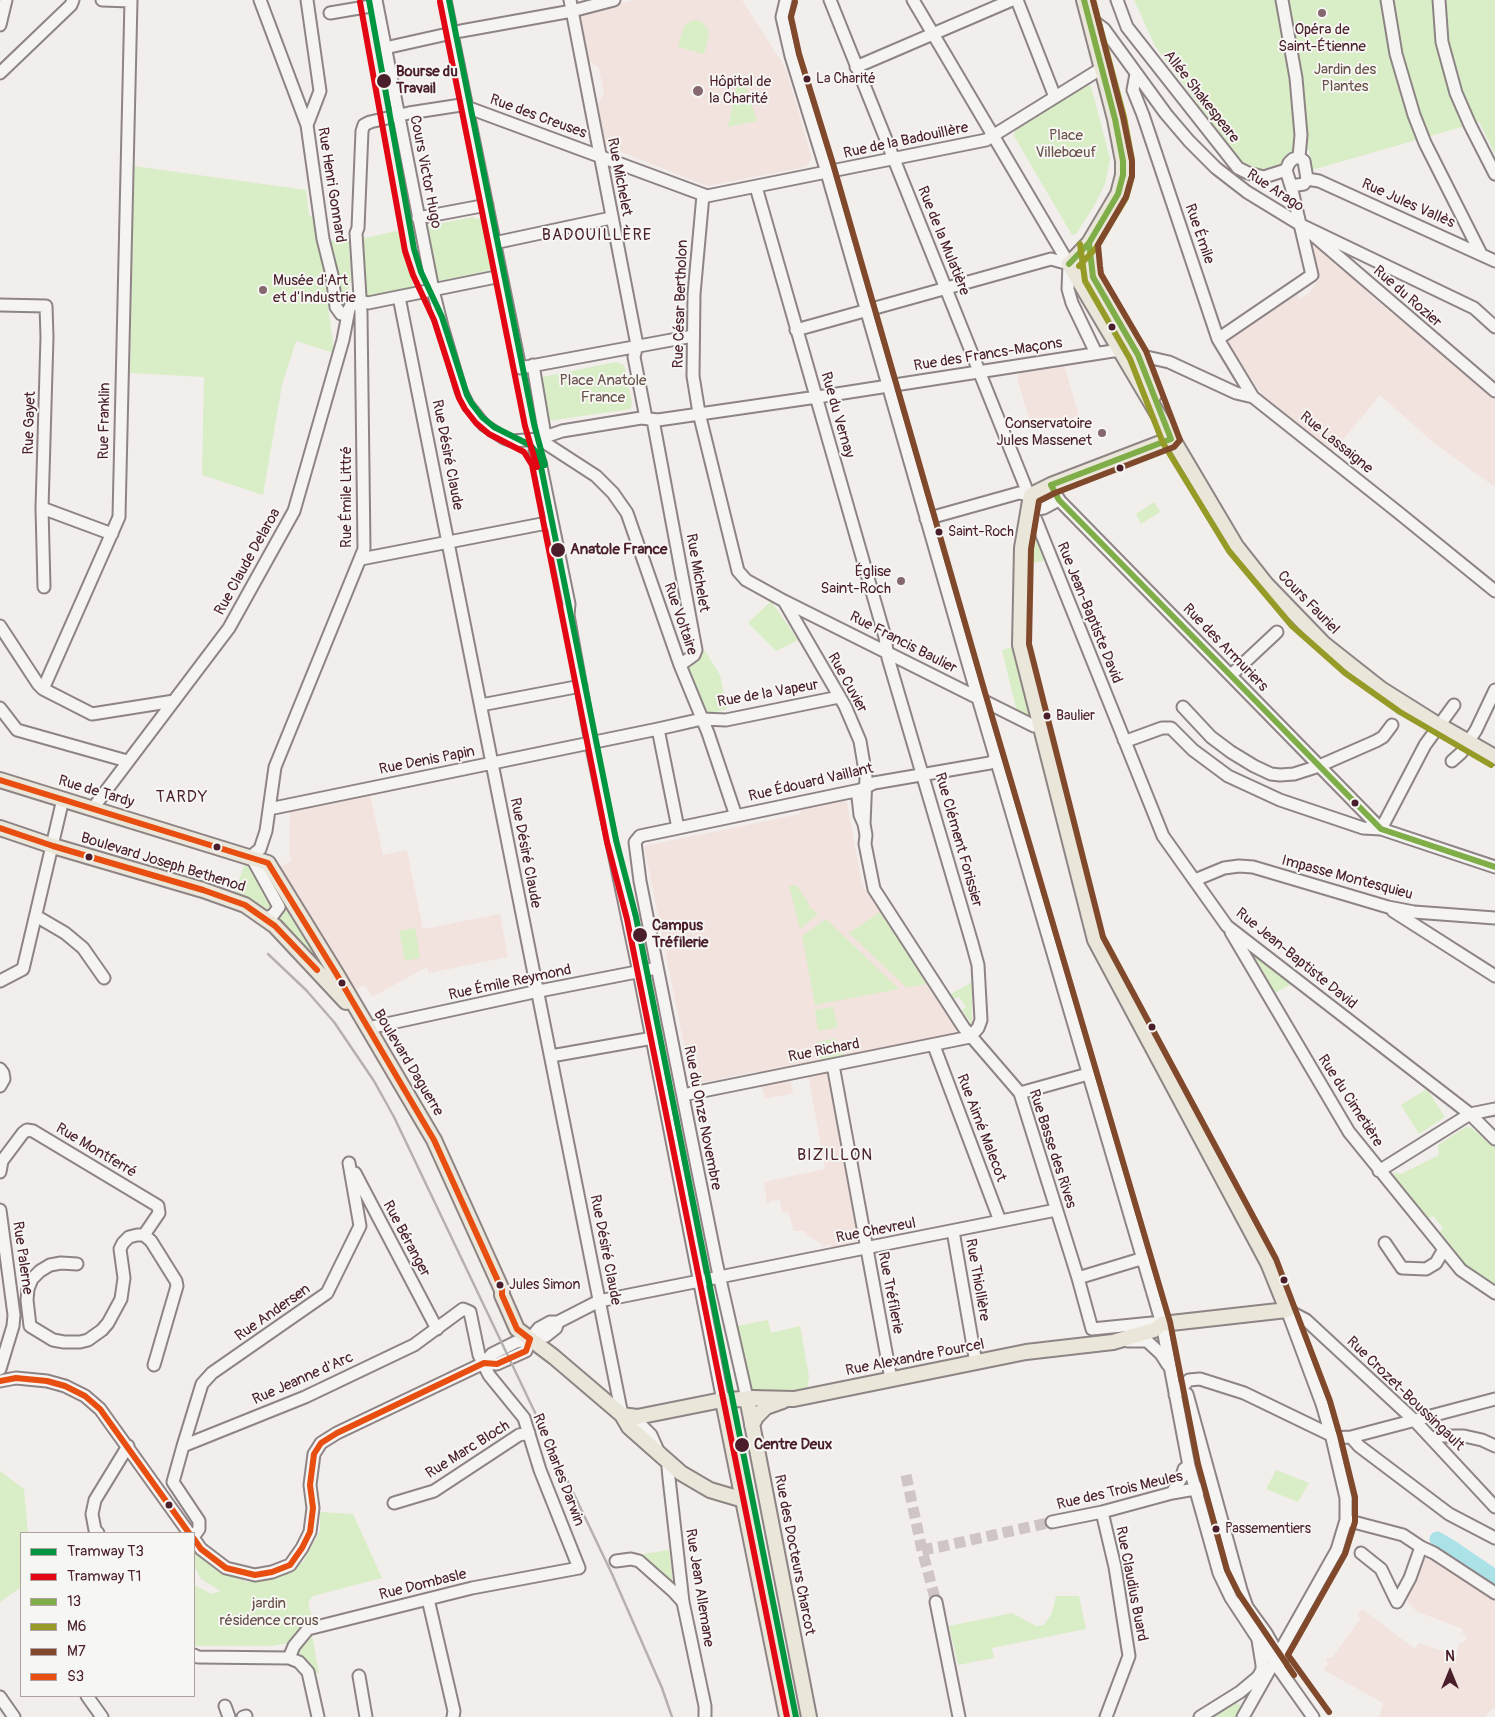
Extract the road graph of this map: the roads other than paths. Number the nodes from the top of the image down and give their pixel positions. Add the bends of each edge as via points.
1 (6, 0) edge
2 (74, 0) edge
3 (102, 0) edge
4 (131, 0) edge
5 (260, 0) edge
6 (307, 0) edge
7 (445, 0) edge
8 (614, 0) edge
9 (786, 0) edge
10 (830, 0) edge
11 (913, 0) edge
12 (1012, 0) edge
13 (1016, 0) edge
14 (1084, 0) edge
15 (1117, 0) edge
16 (1282, 0) edge
17 (1387, 0) edge
18 (1427, 0) edge
19 (377, 2) edge
20 (1439, 3) edge
21 (571, 5) edge
22 (330, 13) dead end
23 (1088, 17) junction
24 (0, 25) edge
25 (452, 33) junction
26 (933, 34) junction
27 (385, 48) junction
28 (856, 67) junction
29 (1102, 68) junction
30 (0, 74) edge
31 (1136, 74) junction
32 (1055, 97) junction
33 (467, 106) junction
34 (398, 116) junction
35 (307, 125) junction
36 (993, 137) junction
37 (819, 147) junction
38 (600, 156) junction
39 (1299, 156) junction
40 (894, 159) junction
41 (1286, 170) junction
42 (827, 172) junction
43 (1495, 174) edge
44 (799, 178) junction
45 (1307, 179) junction
46 (1291, 186) junction
47 (756, 187) junction
48 (705, 196) junction
49 (487, 205) junction
50 (418, 218) junction
51 (611, 218) junction
52 (1301, 225) junction
53 (494, 243) junction
54 (1089, 243) junction
55 (1481, 254) junction
56 (1495, 261) edge
57 (1069, 264) junction
58 (501, 276) junction
59 (946, 288) junction
60 (432, 290) junction
61 (399, 297) junction
62 (361, 301) junction
63 (0, 305) edge
64 (867, 310) junction
65 (348, 314) junction
66 (1495, 327) edge
67 (796, 330) junction
68 (693, 336) junction
69 (1218, 339) junction
70 (637, 345) junction
71 (1120, 351) junction
72 (1096, 353) junction
73 (1138, 355) junction
74 (533, 366) junction
75 (979, 372) junction
76 (888, 386) junction
77 (1495, 391) edge
78 (816, 397) junction
79 (1253, 397) junction
80 (699, 413) junction
81 (650, 419) junction
82 (1172, 439) junction
83 (540, 442) junction
84 (1051, 485) junction
85 (1029, 494) junction
86 (1059, 500) junction
87 (42, 508) junction
88 (1029, 510) junction
89 (926, 519) junction
90 (552, 522) junction
91 (112, 534) junction
92 (449, 542) junction
93 (361, 559) junction
94 (44, 587) dead end
95 (1495, 591) edge
96 (784, 601) junction
97 (0, 626) edge
98 (1276, 632) dead end
99 (887, 651) junction
100 (680, 665) junction
101 (1231, 675) junction
102 (580, 686) junction
103 (43, 689) junction
104 (1495, 690) edge
105 (839, 696) junction
106 (978, 698) junction
107 (174, 700) junction
108 (481, 705) junction
109 (1454, 705) dead end
110 (1183, 706) dead end
111 (0, 708) edge
112 (702, 719) junction
113 (1041, 724) junction
114 (1392, 725) dead end
115 (1440, 726) junction
116 (658, 729) junction
117 (1124, 740) junction
118 (1468, 742) junction
119 (591, 743) junction
120 (1495, 757) edge
121 (995, 758) junction
122 (127, 761) junction
123 (1452, 761) dead end
124 (492, 763) junction
125 (1318, 766) junction
126 (923, 775) junction
127 (0, 780) edge
128 (863, 788) junction
129 (63, 799) junction
130 (93, 808) junction
131 (269, 809) junction
132 (736, 816) junction
133 (0, 828) edge
134 (678, 828) junction
135 (1381, 829) junction
136 (266, 831) junction
137 (635, 842) joint
138 (53, 846) junction
139 (251, 858) junction
140 (268, 863) junction
141 (1495, 867) edge
142 (1194, 880) junction
143 (874, 889) joint
144 (1388, 907) junction
145 (36, 916) junction
146 (264, 918) junction
147 (1495, 918) edge
148 (1227, 926) junction
149 (657, 968) junction
150 (639, 972) junction
151 (337, 975) junction
152 (1495, 976) edge
153 (104, 978) dead end
154 (0, 982) edge
155 (538, 992) junction
156 (339, 994) junction
157 (367, 1025) junction
158 (970, 1037) junction
159 (652, 1038) junction
160 (934, 1046) junction
161 (551, 1056) junction
162 (833, 1065) junction
163 (0, 1069) edge
164 (1088, 1074) junction
165 (0, 1086) edge
166 (1020, 1093) junction
167 (683, 1094) junction
168 (1495, 1110) edge
169 (1470, 1114) junction
170 (1495, 1139) edge
171 (349, 1163) joint
172 (0, 1166) edge
173 (0, 1172) edge
174 (1379, 1172) junction
175 (0, 1210) edge
176 (1056, 1210) junction
177 (1000, 1221) junction
178 (953, 1231) junction
179 (144, 1235) junction
180 (1385, 1243) dead end
181 (866, 1248) junction
182 (1444, 1249) junction
183 (1144, 1258) junction
184 (77, 1264) dead end
185 (720, 1277) junction
186 (1078, 1278) junction
187 (701, 1281) junction
188 (1495, 1293) edge
189 (600, 1301) junction
190 (1287, 1310) junction
191 (1162, 1324) junction
192 (13, 1326) junction
193 (30, 1326) junction
194 (436, 1329) junction
195 (1092, 1329) junction
196 (530, 1339) junction
197 (1113, 1342) junction
198 (1057, 1349) junction
199 (484, 1363) junction
200 (976, 1363) junction
201 (154, 1366) dead end
202 (0, 1368) edge
203 (1170, 1368) junction
204 (891, 1379) junction
205 (0, 1381) edge
206 (1181, 1394) junction
207 (748, 1398) junction
208 (794, 1399) junction
209 (1495, 1399) edge
210 (723, 1401) junction
211 (622, 1415) junction
212 (637, 1417) junction
213 (1416, 1421) junction
214 (752, 1425) junction
215 (1195, 1426) junction
216 (1180, 1428) junction
217 (529, 1432) junction
218 (1351, 1436) junction
219 (1332, 1437) junction
220 (1432, 1439) junction
221 (128, 1446) junction
222 (183, 1446) junction
223 (1495, 1446) edge
224 (665, 1459) junction
225 (1206, 1461) junction
226 (1188, 1464) junction
227 (1196, 1493) junction
228 (1172, 1494) junction
229 (744, 1497) junction
230 (394, 1503) dead end
231 (1217, 1505) junction
232 (1495, 1508) edge
233 (1102, 1512) junction
234 (1346, 1520) junction
235 (1052, 1522) tunnel mouth
236 (97, 1532) edge
237 (189, 1532) edge
238 (195, 1536) edge
239 (1495, 1538) edge
240 (195, 1540) edge
241 (1421, 1547) junction
242 (1361, 1553) dead end
243 (616, 1561) dead end
244 (579, 1568) joint
245 (1495, 1593) edge
246 (428, 1598) junction
247 (1231, 1598) junction
248 (683, 1602) junction
249 (936, 1602) tunnel mouth
250 (1258, 1639) junction
251 (1275, 1655) junction
252 (195, 1656) edge
253 (289, 1658) junction
254 (359, 1676) dead end
255 (88, 1697) edge
256 (0, 1698) edge
257 (14, 1717) edge
258 (102, 1717) edge
259 (318, 1717) edge
260 (366, 1717) edge
261 (453, 1717) edge
262 (705, 1717) edge
263 (787, 1717) edge
264 (809, 1717) edge
265 (959, 1717) edge
266 (1106, 1717) edge
267 (1200, 1717) edge
268 (1243, 1717) edge
269 (1313, 1717) edge
270 (1322, 1717) edge

1 - 24 street
2 - 30 street
3 - 4 street
4 - 91 street, Rue Franklin via 119,516
5 - 35 street, Rue Henri Gonnard
6 - 35 street via 320,91
7 - 25 street
8 - 21 street
9 - 37 street via 783,26
10 - 28 street, Rue de la Mulatière
11 - 26 street
12 - 26 street
13 - 32 street
14 - 23 main road
15 - 41 street, Allée Shakespeare via 1128,27 1238,168 1264,177
16 - 39 street via 1296,78 1301,142
17 - 55 street via 1396,54 1414,115
18 - 20 street
19 - 22 street
19 - 27 street, Cours Victor Hugo
20 - 43 street via 1442,42 1456,93
21 - 25 street
21 - 38 street, Rue Michelet
23 - 29 main road
23 - 31 street, Rue Arago via 1104,29
25 - 27 street
25 - 33 street
26 - 28 street
26 - 36 street
27 - 34 street, Cours Victor Hugo
28 - 40 street, Rue de la Mulatière
29 - 32 street
29 - 54 main road via 1115,119 1123,175 1118,194
31 - 52 street, Rue Arago via 1177,127 1216,168 1247,192
31 - 69 street, Rue Émile via 1133,90
32 - 36 street
33 - 34 street via 453,105
33 - 38 street, Rue des Creuses
33 - 49 street
34 - 50 street, Cours Victor Hugo
34 - 62 street, Rue Émile Littré via 367,123 362,131 356,233
35 - 65 street, Rue Henri Gonnard via 336,307 341,314
36 - 40 street, Rue de la Badouillère
36 - 57 street
37 - 42 street
37 - 44 street via 816,164
38 - 48 street, Rue des Creuses
38 - 51 street, Rue Michelet
39 - 41 street via 1289,163
39 - 45 street via 1304,161
40 - 42 street, Rue de la Badouillère
40 - 59 street, Rue de la Mulatière
41 - 46 street
42 - 44 street, Rue de la Badouillère
42 - 64 street
44 - 47 street, Rue de la Badouillère
45 - 46 street via 1304,184
45 - 55 street, Rue Jules Vallès via 1319,181
46 - 52 street
47 - 48 street, Rue de la Badouillère
47 - 67 street, Rue du Vernay
48 - 68 street, Rue César Bertholon via 694,294
49 - 50 street
49 - 53 street
50 - 60 street, Cours Victor Hugo
51 - 53 street
51 - 70 street, Rue Michelet
52 - 66 street, Rue Arago via 1474,308
52 - 69 street via 1312,275
52 - 77 street, Rue du Rozier
53 - 58 street
54 - 57 main road
54 - 73 main road, Cours Fauriel via 1093,277
55 - 56 street, Rue Jules Vallès
57 - 59 street via 1051,259
57 - 71 main road, Cours Fauriel
57 - 72 street via 1068,289 1072,304
58 - 60 street
58 - 74 street via 520,368
59 - 64 street
59 - 75 street, Rue de la Mulatière
60 - 61 street
60 - 83 street, Cours Victor Hugo via 461,391 476,417 493,432 512,441
61 - 62 street via 367,303
61 - 92 street, Rue Désiré Claude
62 - 65 street via 352,304
62 - 93 street, Rue Émile Littré via 364,548
63 - 87 street, Rue Gayet via 46,306
64 - 67 street
64 - 76 street
65 - 107 street, Rue Claude Delaroa via 294,511 229,628
67 - 78 street, Rue du Vernay
68 - 70 street
68 - 80 street, Rue César Bertholon via 693,376
69 - 79 street, Rue Émile
70 - 74 street
70 - 81 street, Rue Michelet via 634,357
71 - 72 street, Rue des Francs-Maçons
71 - 73 street
71 - 82 main road, Cours Fauriel
72 - 75 street, Rue des Francs-Maçons
73 - 79 street, Rue Lassaigne via 1169,362 1236,393
73 - 82 main road, Cours Fauriel
74 - 83 street
75 - 76 street, Rue des Francs-Maçons
75 - 85 street, Rue de la Mulatière
76 - 78 street, Rue des Francs-Maçons
76 - 89 street
78 - 80 street, Rue des Francs-Maçons
78 - 99 street, Rue du Vernay
79 - 95 street, Rue Lassaigne
80 - 81 street, Rue des Francs-Maçons
80 - 96 street, Rue Francis Baulier via 738,571 746,580
81 - 83 street via 562,431
81 - 100 street, Rue Michelet via 696,650
82 - 84 main road
82 - 115 main road, Cours Fauriel via 1236,546 1277,597 1351,667
83 - 90 street via 538,457
83 - 100 street, Rue Voltaire via 596,476 627,513
84 - 85 main road
84 - 86 street, Rue des Armuriers
85 - 88 main road
85 - 89 street via 1019,493
86 - 88 street via 1044,508
86 - 101 street, Rue des Armuriers
87 - 91 street
87 - 94 street, Rue Gayet
88 - 113 main road via 1022,548 1020,645
88 - 117 street, Rue Jean-Baptiste David via 1036,520
89 - 106 street
90 - 92 street
90 - 102 street via 569,604
91 - 103 street, Rue Franklin
92 - 93 street
92 - 108 street, Rue Désiré Claude
93 - 131 street, Rue Émile Littré via 275,767
96 - 99 street, Rue Francis Baulier
96 - 105 street, Rue Cuvier
97 - 103 street
98 - 101 street
99 - 106 street, Rue Francis Baulier
99 - 126 street, Rue Clément Forissier
100 - 112 street, Rue Voltaire
101 - 125 street, Rue des Armuriers
102 - 108 street
102 - 119 street
103 - 107 street via 92,714
104 - 118 street
105 - 112 street, Rue de la Vapeur via 726,720
105 - 128 street, Rue Cuvier via 860,741
106 - 113 street, Rue Francis Baulier via 1034,726
106 - 121 street
107 - 122 street, Rue Claude Delaroa
108 - 124 street, Rue Désiré Claude
109 - 115 street
110 - 125 street via 1211,737 1271,774 1294,774
111 - 122 street via 17,730
112 - 116 street, Rue de la Vapeur
112 - 132 street, Rue Voltaire
113 - 190 main road via 1095,940 1268,1263
114 - 125 street via 1376,741
115 - 118 main road, Cours Fauriel
115 - 135 street via 1426,745
116 - 119 street, Rue Denis Papin
116 - 134 street
117 - 135 street via 1171,728 1193,750 1228,776 1280,800 1363,828
117 - 142 street, Rue Jean-Baptiste David via 1160,830
118 - 120 main road, Cours Fauriel
118 - 123 street
119 - 124 street, Rue Denis Papin
119 - 150 street
121 - 126 street, Rue Édouard Vaillant via 990,763
121 - 164 street
122 - 130 street, Rue Claude Delaroa
124 - 131 street, Rue Denis Papin
124 - 155 street, Rue Désiré Claude
125 - 135 street, Rue des Armuriers
126 - 128 street, Rue Édouard Vaillant via 874,783
126 - 158 street, Rue Clément Forissier via 978,965 981,1020
127 - 129 main road, Rue de Tardy
128 - 132 street, Rue Édouard Vaillant
128 - 143 street, Rue Cuvier via 865,844
129 - 130 main road, Rue de Tardy
129 - 138 street
130 - 139 main road, Rue de Tardy
131 - 136 street, Rue Émile Littré
132 - 134 street, Rue Édouard Vaillant
133 - 138 main road, Boulevard Joseph Bethenod
134 - 137 street, Rue Édouard Vaillant via 640,836
135 - 141 street
136 - 139 street via 260,849
136 - 140 street
137 - 149 street, Rue du Onze Novembre
138 - 145 street
138 - 146 main road, Boulevard Joseph Bethenod via 203,890 245,906
139 - 140 main road, Rue de Tardy
139 - 146 street via 278,907 274,914
140 - 151 main road, Boulevard Daguerre
142 - 144 street, Impasse Montesquieu via 1224,868 1253,867
142 - 148 street, Rue Jean-Baptiste David
143 - 158 street, Rue Basse des Rives
144 - 147 street, Impasse Montesquieu
144 - 152 street
145 - 153 street via 65,933 82,948
145 - 154 street via 23,969
146 - 156 main road, Boulevard Joseph Bethenod
148 - 169 street, Rue Jean-Baptiste David
148 - 174 street, Rue du Cimetière via 1349,1132
149 - 150 street, Rue Émile Reymond
149 - 167 street, Rue du Onze Novembre
150 - 155 street, Rue Émile Reymond
150 - 159 street
151 - 156 main road
151 - 157 main road, Boulevard Daguerre
155 - 157 street, Rue Émile Reymond
155 - 161 street, Rue Désiré Claude
156 - 157 main road, Boulevard Joseph Bethenod
157 - 196 main road, Boulevard Daguerre via 434,1140 517,1329
158 - 160 street, Rue Richard
158 - 166 street, Rue Basse des Rives
159 - 161 street
159 - 187 street
160 - 162 street, Rue Richard
160 - 177 street, Rue Aimé Malecot
161 - 189 street, Rue Désiré Claude
162 - 167 street, Rue Richard
162 - 181 street, Rue Tréfilerie
163 - 165 street via 4,1073
164 - 166 street
164 - 183 street
166 - 176 street, Rue Basse des Rives
167 - 185 street, Rue du Onze Novembre
168 - 169 street
169 - 170 street, Rue Jean-Baptiste David
169 - 174 street
171 - 194 street, Rue Béranger
171 - 222 street, Rue Andersen via 360,1226 327,1293 212,1373 202,1384
172 - 173 street
172 - 179 street, Rue Montferré via 23,1133 33,1131 158,1206 159,1212
174 - 182 street, Rue du Cimetière
175 - 192 street, Rue Palerne via 14,1307
176 - 177 street, Rue Chevreul
176 - 186 street, Rue Basse des Rives
177 - 178 street, Rue Chevreul
178 - 181 street, Rue Chevreul
178 - 200 street, Rue Thiollière
179 - 193 street via 129,1238 120,1249 124,1278 121,1299 102,1330 88,1340 64,1342 53,1340
179 - 201 street via 151,1241 177,1286
180 - 182 street via 1402,1268 1426,1269 1436,1263
181 - 185 street, Rue Chevreul
181 - 204 street, Rue Tréfilerie
182 - 188 street, Rue du Cimetière via 1461,1270
183 - 186 street
183 - 191 street
184 - 193 street via 50,1265 32,1279 27,1300
185 - 187 street, Rue Chevreul
185 - 207 street, Rue du Onze Novembre
186 - 195 street, Rue Basse des Rives
187 - 189 street, Rue Chevreul
187 - 210 street
189 - 196 street, Rue Chevreul via 558,1322 550,1322 539,1328
189 - 211 street, Rue Désiré Claude
190 - 191 main road, Rue Alexandre Pourcel
190 - 213 street, Rue Crozet-Boussingault via 1306,1320
190 - 219 street
191 - 195 street, Rue Alexandre Pourcel
191 - 197 main road, Rue Alexandre Pourcel via 1154,1330
191 - 203 street
192 - 193 street
192 - 202 street, Rue Palerne
194 - 199 street, Rue Jeanne d'Arc via 463,1309 470,1312 479,1355
194 - 222 street, Rue Jeanne d'Arc via 414,1345 305,1397
195 - 198 street via 1084,1339
196 - 199 street, Rue Chevreul via 526,1351 497,1364
196 - 211 main road, Boulevard Daguerre
197 - 198 main road, Rue Alexandre Pourcel
197 - 203 street, Rue Alexandre Pourcel via 1147,1341
198 - 200 main road, Rue Alexandre Pourcel
199 - 217 street, Rue Charles Darwin via 524,1418
199 - 240 street, Rue Chevreul via 321,1443 314,1454 310,1485 313,1508 310,1532 290,1565 255,1575 226,1568 201,1549
200 - 204 main road, Rue Alexandre Pourcel
203 - 206 street
204 - 208 main road, Rue Alexandre Pourcel
205 - 221 street via 47,1380 85,1396 100,1409
206 - 215 street
206 - 216 street
206 - 219 street via 1189,1380 1200,1379 1244,1393
207 - 208 main road, Rue Alexandre Pourcel
207 - 210 main road, Rue Alexandre Pourcel
207 - 214 main road, Rue des Docteurs Charcot
208 - 214 main road via 766,1407
209 - 213 street
210 - 212 main road, Rue Alexandre Pourcel
210 - 229 main road
211 - 212 main road
211 - 224 main road, Boulevard Daguerre via 629,1427
212 - 224 street, Boulevard Daguerre
213 - 218 street
213 - 220 street, Rue Crozet-Boussingault
214 - 264 main road, Rue des Docteurs Charcot
215 - 216 street via 1188,1424
215 - 225 street
216 - 226 street
217 - 230 street, Rue Marc Bloch via 519,1435 434,1491
217 - 244 street, Rue Charles Darwin via 540,1470
218 - 219 street
218 - 239 street via 1359,1446 1449,1514
219 - 234 street via 1342,1474
220 - 223 street via 1464,1436
220 - 232 street, Rue Crozet-Boussingault
221 - 236 street via 95,1500 92,1514
221 - 237 street
222 - 238 street via 174,1482 200,1521
224 - 229 main road, Boulevard Daguerre via 710,1490
224 - 248 street, Rue Jean Allemane
225 - 226 street via 1196,1466
225 - 231 street
226 - 227 street
226 - 228 street
227 - 228 street, Rue des Trois Meules
227 - 231 street via 1206,1488
227 - 247 street via 1219,1573
228 - 233 street, Rue des Trois Meules
229 - 263 main road
231 - 251 street via 1247,1607
233 - 235 street, Rue des Trois Meules
233 - 266 street, Rue Claudius Buard via 1115,1567 1129,1656
234 - 241 street via 1403,1535
234 - 251 street via 1336,1550 1285,1643
241 - 242 street via 1397,1602 1381,1569
241 - 245 street
243 - 248 street via 639,1561
244 - 246 street, Rue Dombasle
246 - 253 street, Rue Dombasle via 308,1629
246 - 261 street
247 - 250 street
247 - 251 street via 1244,1610
248 - 262 street, Rue Jean Allemane
249 - 265 street
250 - 251 street
250 - 267 street via 1262,1665 1258,1677
251 - 268 street
251 - 269 street
251 - 270 street
252 - 253 street
253 - 259 street via 299,1662 308,1672
254 - 260 street
255 - 258 street
256 - 257 street

